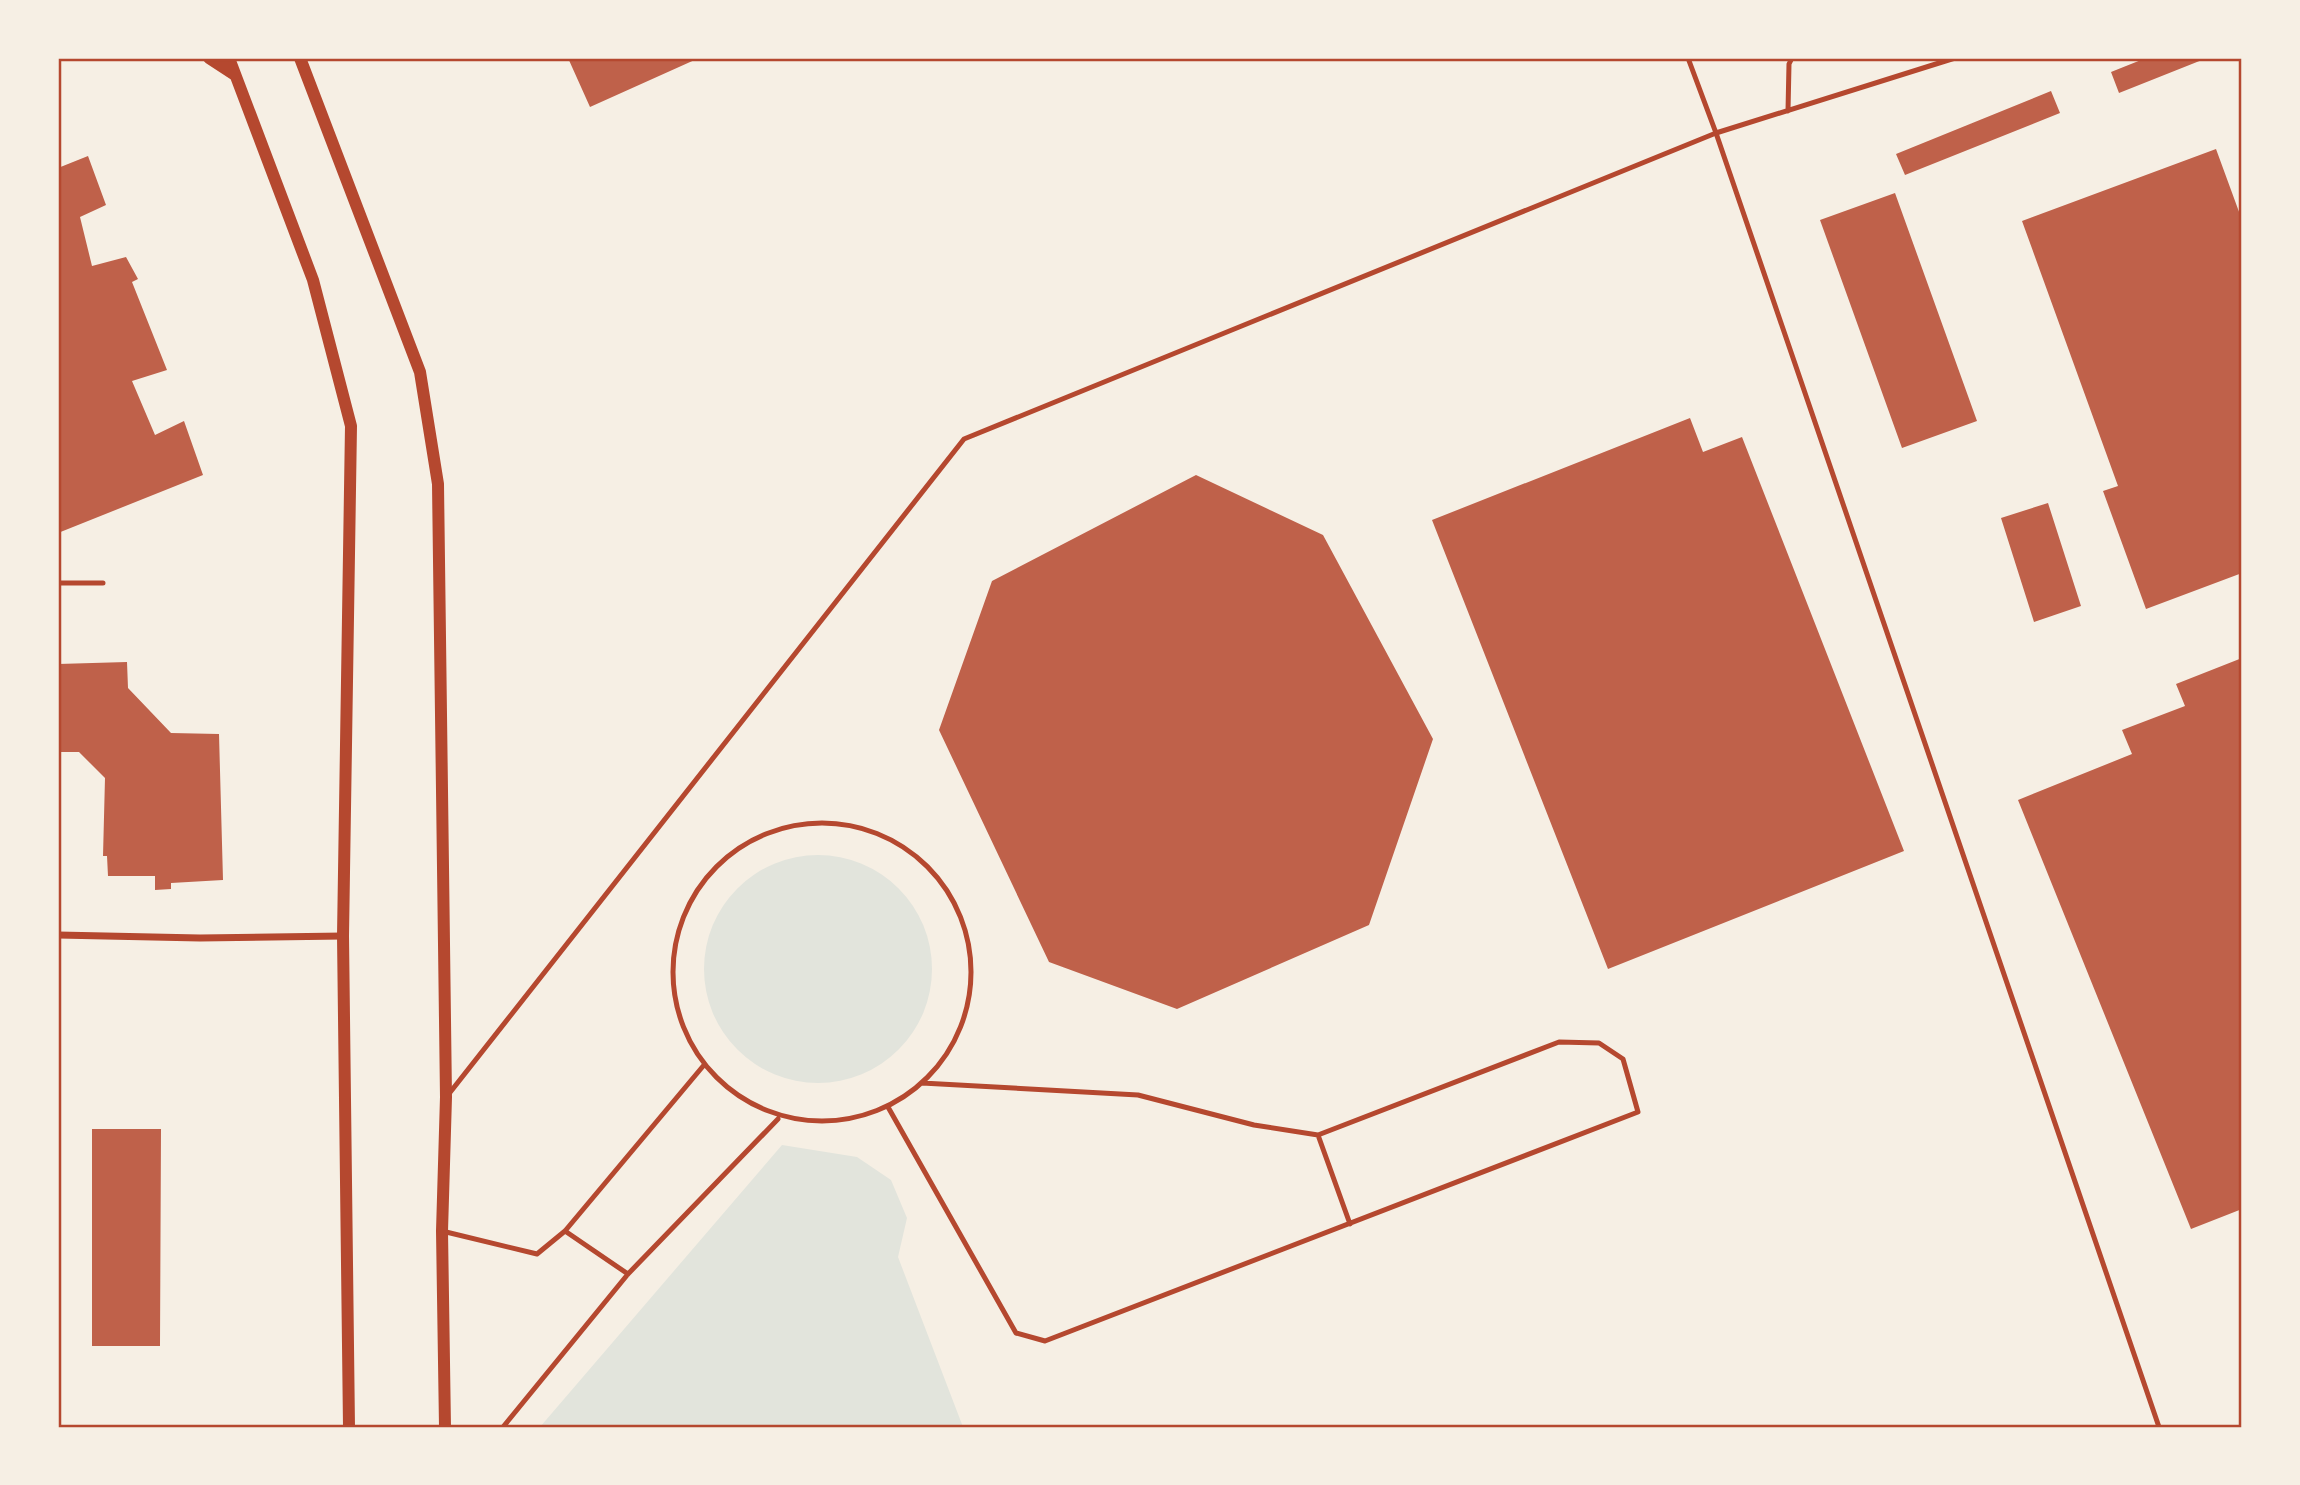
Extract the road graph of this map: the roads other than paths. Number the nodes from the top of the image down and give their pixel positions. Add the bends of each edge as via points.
1 (209, 58) edge
2 (229, 58) edge
3 (300, 58) edge
4 (1688, 58) edge
5 (1792, 58) edge
6 (1955, 58) edge
7 (235, 75) junction
8 (1788, 111) junction
9 (1716, 133) junction
10 (58, 583) edge
11 (103, 583) dead end
12 (58, 935) edge
13 (342, 936) junction
14 (704, 1065) junction
15 (922, 1083) junction
16 (446, 1097) junction
17 (888, 1107) junction
18 (778, 1119) junction
19 (1318, 1135) junction
20 (1350, 1224) junction
21 (442, 1231) junction
22 (565, 1231) junction
23 (628, 1274) junction
24 (349, 1427) edge
25 (445, 1427) edge
26 (503, 1427) edge
27 (2159, 1427) edge

1 - 7 street
2 - 7 street
3 - 16 street via 420,372 438,484
4 - 9 lane
5 - 8 lane
6 - 8 lane
7 - 13 street via 313,280 351,426
8 - 9 lane
9 - 16 lane via 964,439
9 - 27 lane
10 - 11 lane
12 - 13 street
13 - 24 street
14 - 15 lane via 688,1041 673,986 673,957 689,903 705,878 749,841 775,830 831,822 888,837 913,853 935,873 964,924 970,989 962,1024 946,1055
14 - 18 lane via 732,1093
14 - 22 lane
15 - 17 lane
15 - 19 lane via 1138,1095 1255,1125
16 - 21 street
17 - 18 lane via 848,1120
17 - 20 lane via 1016,1333 1045,1341
18 - 23 lane
19 - 20 lane
19 - 20 lane via 1559,1042 1599,1043 1623,1059 1638,1112
21 - 22 lane via 537,1254
21 - 25 street
22 - 23 lane
23 - 26 lane

